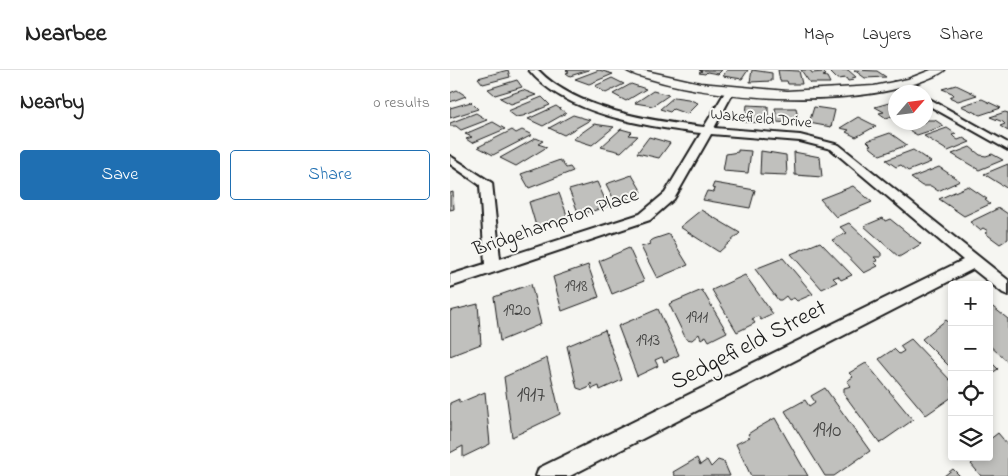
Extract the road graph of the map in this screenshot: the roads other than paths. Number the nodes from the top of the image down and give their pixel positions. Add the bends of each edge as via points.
1 (533, 70) edge
2 (631, 70) edge
3 (940, 70) edge
4 (897, 84) joint
5 (730, 91) junction
6 (933, 104) edge
7 (707, 131) junction
8 (1008, 146) edge
9 (450, 159) edge
10 (974, 262) junction
11 (492, 267) junction
12 (450, 281) edge
13 (1008, 289) edge
14 (547, 476) edge

1 - 7 street, Wakefield Drive via 551,88 595,106 649,121
2 - 5 street via 666,81
3 - 4 street
4 - 5 street via 795,94
5 - 7 street, Bridgehampton Place
6 - 8 street
7 - 10 street, Wakefield Drive via 816,139 835,147
7 - 11 street, Bridgehampton Place via 670,196 645,217
9 - 11 street via 486,183
10 - 13 street, Wakefield Drive
10 - 14 street, Sedgefield Street
11 - 12 street, Bridgehampton Place

